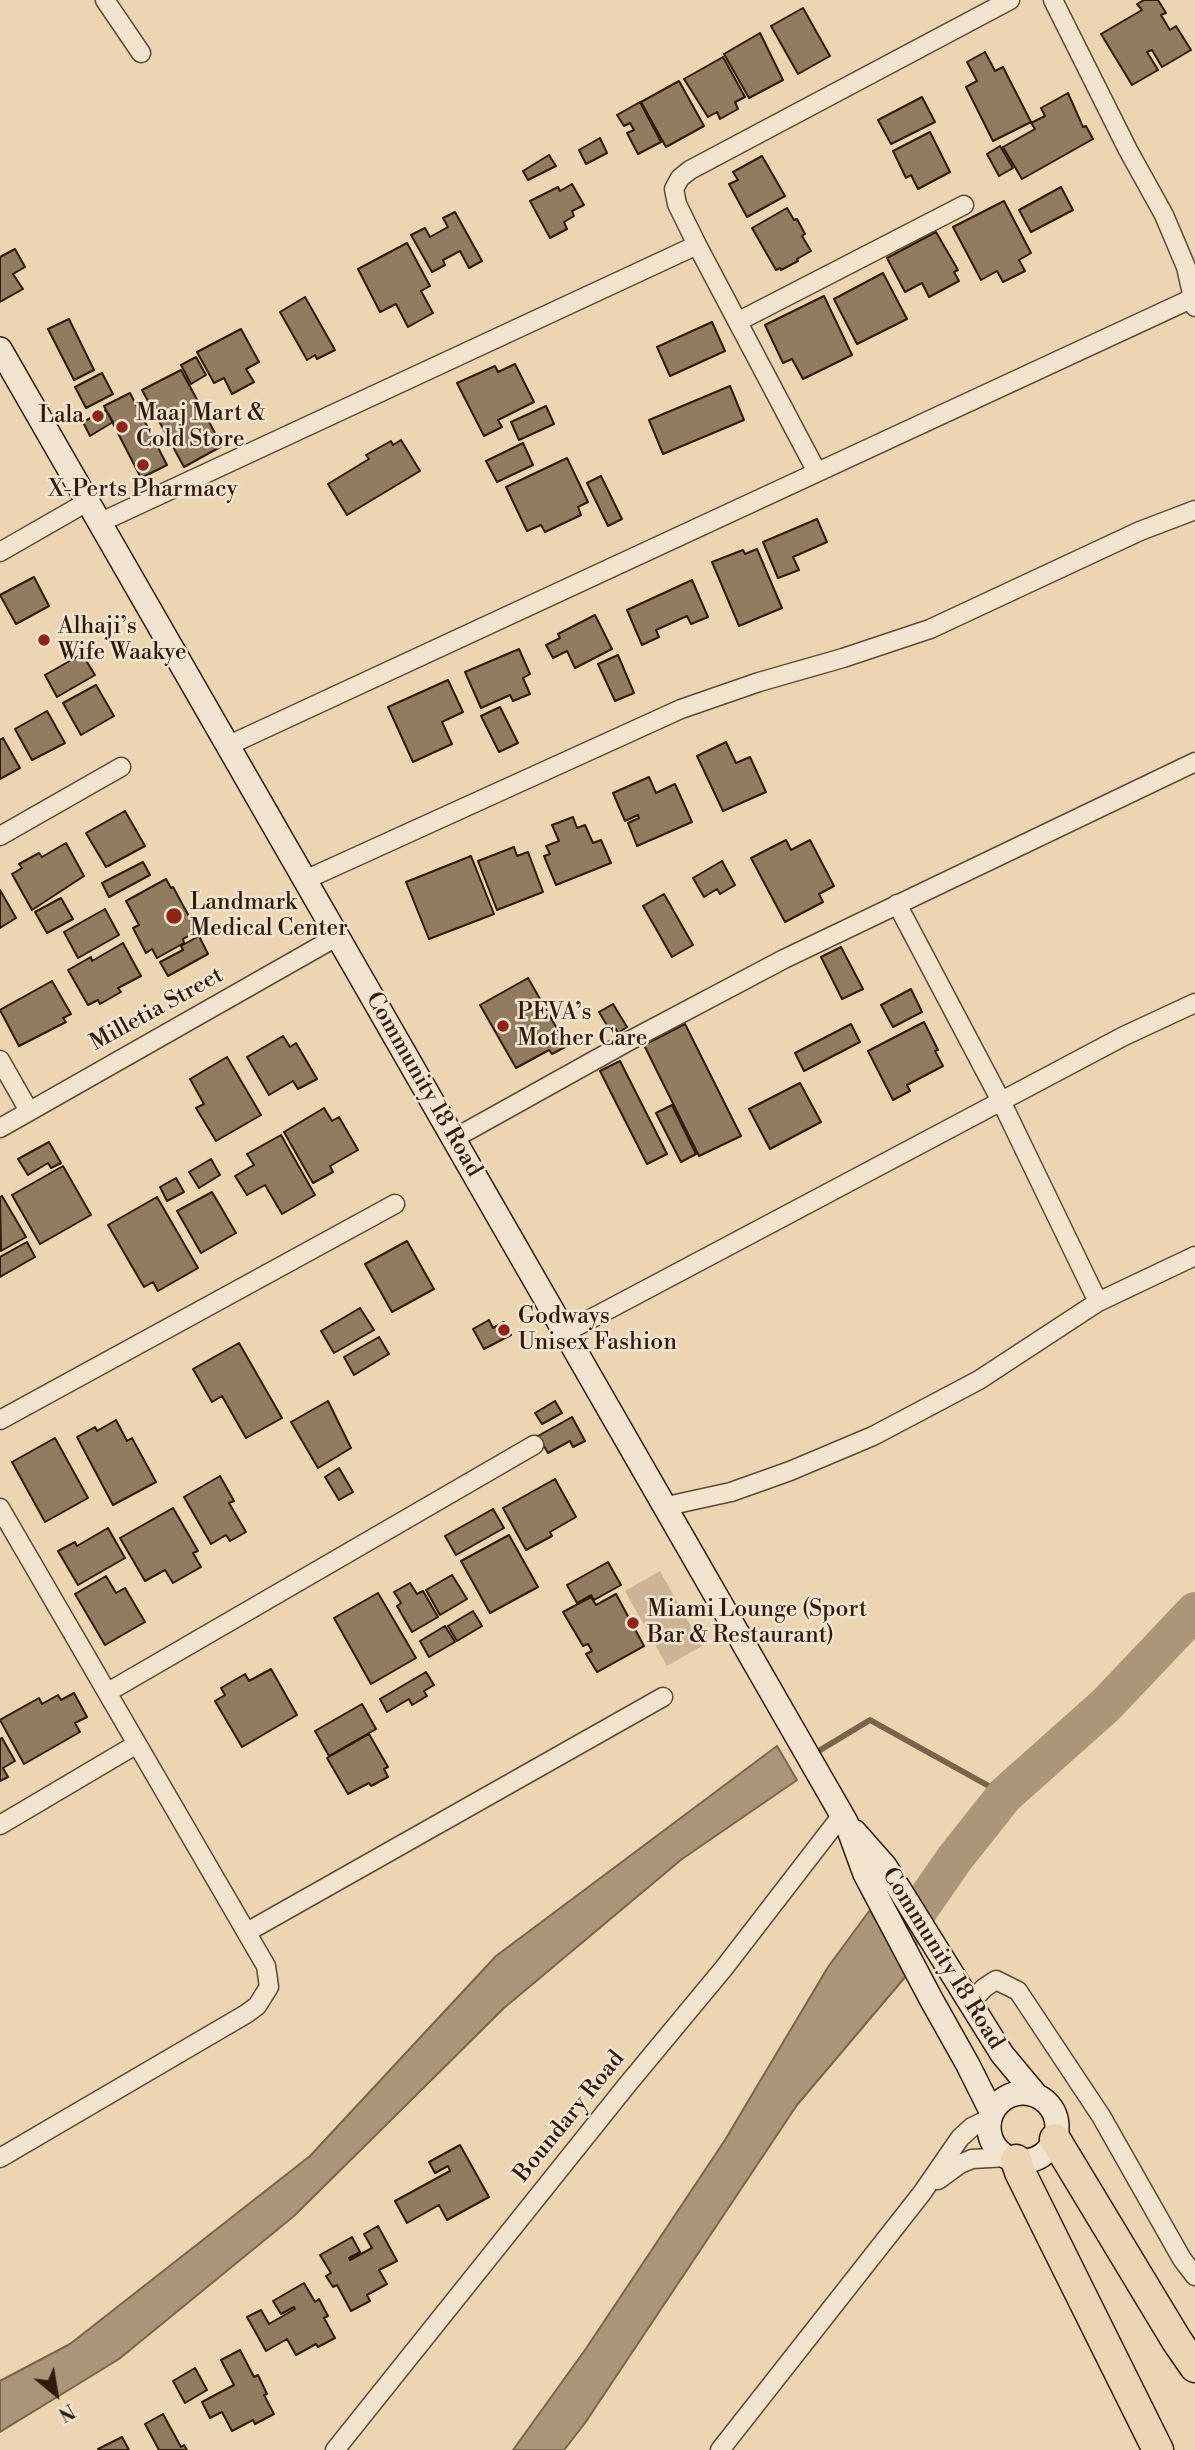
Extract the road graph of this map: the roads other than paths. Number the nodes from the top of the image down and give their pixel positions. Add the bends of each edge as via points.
1 (105, 0) edge
2 (1010, 0) edge
3 (1053, 0) edge
4 (141, 53) dead end
5 (964, 205) dead end
6 (697, 245) junction
7 (1194, 304) edge
8 (738, 321) junction
9 (0, 349) edge
10 (817, 472) junction
11 (88, 502) junction
12 (1195, 510) edge
13 (99, 523) junction
14 (0, 552) edge
15 (227, 746) junction
16 (1195, 762) edge
17 (121, 767) dead end
18 (0, 836) edge
19 (306, 880) junction
20 (897, 904) junction
21 (338, 936) junction
22 (1195, 1003) edge
23 (0, 1060) edge
24 (1001, 1101) junction
25 (29, 1111) junction
26 (0, 1128) edge
27 (453, 1139) junction
28 (396, 1204) dead end
29 (1195, 1256) edge
30 (1098, 1302) junction
31 (566, 1332) junction
32 (0, 1420) edge
33 (534, 1445) dead end
34 (667, 1506) junction
35 (0, 1508) edge
36 (108, 1692) junction
37 (663, 1697) dead end
38 (137, 1744) junction
39 (844, 1818) junction
40 (0, 1825) edge
41 (875, 1870) junction
42 (247, 1932) junction
43 (964, 1995) junction
44 (1037, 2096) junction
45 (991, 2116) junction
46 (1055, 2139) junction
47 (0, 2158) edge
48 (1012, 2159) junction
49 (922, 2193) junction
50 (1195, 2276) edge
51 (1195, 2367) edge
52 (335, 2450) edge
53 (720, 2450) edge
54 (1158, 2450) edge

1 - 4 street
2 - 6 street via 690,170 674,189
3 - 7 street via 1164,215 1186,267
5 - 8 street
6 - 8 street
6 - 13 street
7 - 10 street
8 - 10 street
9 - 11 main road, Community 18 Road
10 - 15 street
11 - 13 main road, Community 18 Road
11 - 14 street
12 - 19 street via 930,629 681,709
13 - 15 main road, Community 18 Road
15 - 19 main road, Community 18 Road
16 - 20 street
17 - 18 street
19 - 21 main road, Community 18 Road
20 - 24 street
20 - 27 street via 707,999
21 - 25 street, Milletia Street
21 - 27 main road, Community 18 Road
22 - 24 street
23 - 25 street
24 - 30 street
24 - 31 street
25 - 26 street, Milletia Street
27 - 31 main road, Community 18 Road
28 - 32 street
29 - 30 street
30 - 34 street via 979,1380 873,1436 731,1492
31 - 34 main road, Community 18 Road
33 - 36 street
34 - 39 main road, Community 18 Road
35 - 36 street
36 - 38 street
37 - 42 street
38 - 40 street
38 - 42 street
39 - 41 main road, Community 18 Road
39 - 52 street, Boundary Road
41 - 43 main road, Community 18 Road
41 - 45 main road, Community 18 Road via 931,1999
42 - 47 street via 269,1976 269,1987 257,2006
43 - 44 main road, Community 18 Road via 1002,2054
43 - 50 street via 996,1980 1018,1991 1101,2116
44 - 45 main road via 1007,2097
44 - 46 main road via 1056,2119
45 - 48 main road via 990,2136
45 - 49 street via 960,2138
46 - 48 main road via 1042,2155 1025,2161
46 - 51 highway
48 - 49 street via 985,2157 960,2164
48 - 54 highway
49 - 53 street

